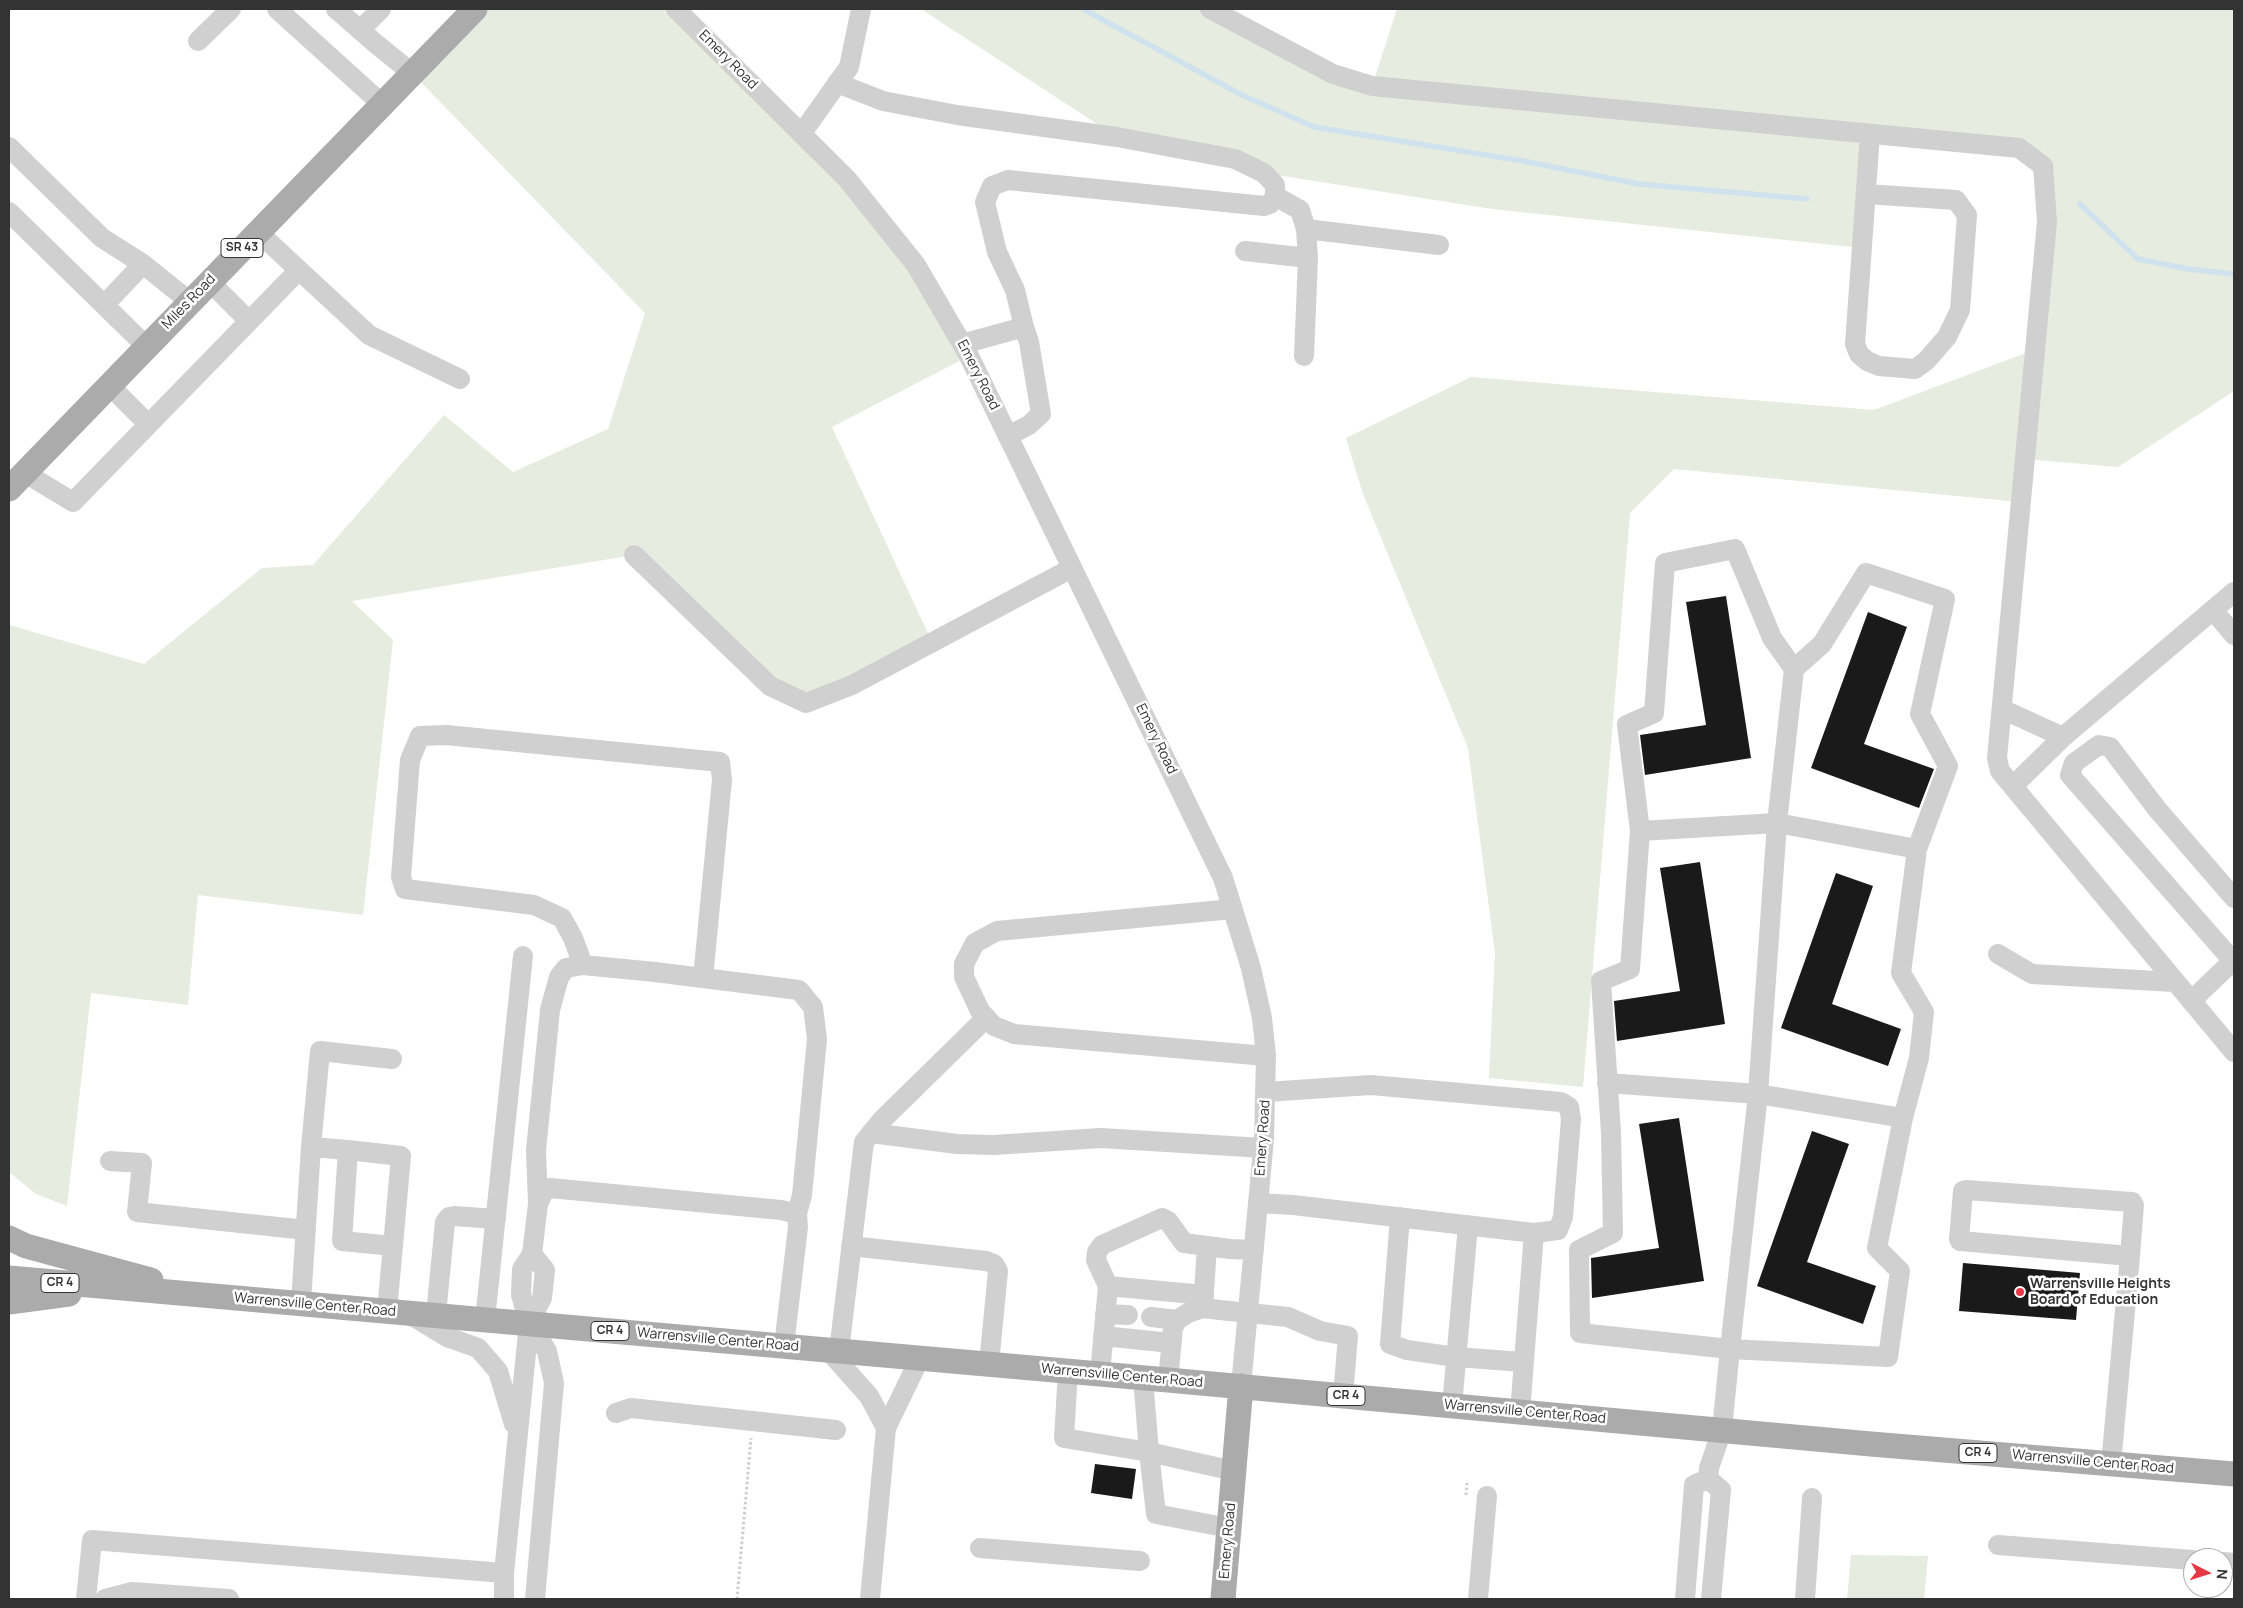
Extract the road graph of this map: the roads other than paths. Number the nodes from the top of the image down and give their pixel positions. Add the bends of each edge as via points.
1 (231, 9) edge
2 (277, 9) edge
3 (336, 9) edge
4 (382, 9) edge
5 (476, 9) edge
6 (676, 9) edge
7 (861, 9) edge
8 (1210, 9) edge
9 (360, 30) junction
10 (198, 40) dead end
11 (412, 74) junction
12 (837, 83) junction
13 (382, 104) junction
14 (802, 133) junction
15 (1870, 134) junction
16 (10, 149) edge
17 (1866, 194) junction
18 (1274, 196) junction
19 (9, 212) edge
20 (1306, 229) junction
21 (258, 232) junction
22 (1439, 244) dead end
23 (1245, 251) dead end
24 (1308, 258) junction
25 (143, 264) junction
26 (299, 270) junction
27 (209, 281) junction
28 (189, 301) junction
29 (104, 305) junction
30 (249, 321) junction
31 (1024, 327) junction
32 (962, 344) junction
33 (146, 346) junction
34 (1304, 356) dead end
35 (460, 379) dead end
36 (108, 386) junction
37 (148, 424) junction
38 (1008, 436) junction
39 (17, 481) edge
40 (634, 556) dead end
41 (1072, 568) junction
42 (2234, 592) edge
43 (2213, 610) junction
44 (2234, 635) edge
45 (1794, 669) junction
46 (2002, 709) junction
47 (2063, 737) junction
48 (2012, 786) junction
49 (1777, 822) junction
50 (1640, 831) junction
51 (1917, 848) junction
52 (2234, 898) edge
53 (1233, 909) junction
54 (1998, 954) dead end
55 (523, 956) dead end
56 (2234, 960) edge
57 (583, 965) junction
58 (703, 978) junction
59 (2174, 982) junction
60 (2191, 1001) junction
61 (986, 1018) junction
62 (2234, 1052) edge
63 (1266, 1056) junction
64 (392, 1059) dead end
65 (1607, 1083) junction
66 (1266, 1092) junction
67 (1758, 1094) junction
68 (1904, 1118) junction
69 (871, 1133) junction
70 (311, 1147) junction
71 (1263, 1148) junction
72 (348, 1150) junction
73 (110, 1161) dead end
74 (1258, 1203) junction
75 (538, 1204) junction
76 (797, 1214) junction
77 (1400, 1217) junction
78 (496, 1219) junction
79 (1468, 1225) junction
80 (306, 1230) junction
81 (1534, 1233) junction
82 (9, 1238) edge
83 (393, 1246) junction
84 (851, 1246) junction
85 (1208, 1246) junction
86 (1254, 1250) junction
87 (2130, 1256) junction
88 (9, 1278) edge
89 (1108, 1286) junction
90 (111, 1288) junction
91 (204, 1295) junction
92 (9, 1302) edge
93 (1203, 1302) junction
94 (301, 1303) junction
95 (397, 1312) junction
96 (1248, 1313) junction
97 (1105, 1314) junction
98 (436, 1315) junction
99 (1128, 1315) dead end
100 (1151, 1317) dead end
101 (485, 1320) junction
102 (1177, 1320) junction
103 (529, 1323) junction
104 (1102, 1336) junction
105 (1171, 1343) junction
106 (784, 1346) junction
107 (1730, 1349) junction
108 (833, 1350) junction
109 (1456, 1357) junction
110 (920, 1358) junction
111 (1523, 1362) junction
112 (989, 1364) junction
113 (1068, 1371) junction
114 (1100, 1374) junction
115 (1143, 1378) junction
116 (1168, 1380) junction
117 (1241, 1386) junction
118 (1343, 1396) junction
119 (1452, 1406) junction
120 (1520, 1412) junction
121 (616, 1413) dead end
122 (886, 1428) junction
123 (836, 1430) dead end
124 (1722, 1430) junction
125 (517, 1438) junction
126 (1149, 1452) junction
127 (2111, 1464) junction
128 (1234, 1471) junction
129 (2234, 1474) edge
130 (1708, 1479) junction
131 (1487, 1496) dead end
132 (1812, 1498) dead end
133 (1229, 1528) junction
134 (1998, 1545) dead end
135 (980, 1548) dead end
136 (2183, 1559) edge
137 (1140, 1561) dead end
138 (504, 1573) junction
139 (86, 1599) edge
140 (105, 1599) edge
141 (229, 1599) edge
142 (504, 1599) edge
143 (535, 1599) edge
144 (870, 1599) edge
145 (1223, 1599) edge
146 (1478, 1599) edge
147 (1685, 1599) edge
148 (1711, 1599) edge
149 (1805, 1599) edge

1 - 10 street
2 - 13 street
3 - 9 street
4 - 9 street
5 - 11 main road, Miles Road / SR 43
6 - 14 street, Emery Road
7 - 12 street via 849,67
8 - 15 street via 1333,74 1372,86
9 - 11 street
11 - 13 main road, Miles Road / SR 43
12 - 14 street
12 - 18 street via 882,101 1235,159 1264,173 1275,185
13 - 21 main road, Miles Road / SR 43
14 - 32 street, Emery Road via 847,179 916,265
15 - 17 street
15 - 46 street via 2019,148 2043,166 2046,222
16 - 25 street via 102,238
17 - 17 street via 1855,344 1867,361 1879,366 1915,369 1947,337 1960,310 1967,215 1956,200
18 - 20 street via 1300,210
18 - 31 street via 1270,204 1264,206 1008,180 992,186 985,202 997,252 1014,290
19 - 29 street
20 - 22 street
20 - 24 street
21 - 26 street
21 - 27 main road, Miles Road / SR 43
23 - 24 street
24 - 34 street
25 - 28 street
25 - 29 street
26 - 30 street
26 - 35 street via 369,335
27 - 28 main road, Miles Road / SR 43
27 - 30 street
28 - 33 main road, Miles Road / SR 43
29 - 33 street
30 - 37 street
31 - 32 street
31 - 38 street via 1041,414
32 - 38 street, Emery Road
33 - 36 main road, Miles Road / SR 43
36 - 37 street
36 - 39 main road, Miles Road / SR 43
37 - 39 street via 73,502
38 - 41 street, Emery Road
40 - 41 street via 770,686 806,703 852,685
41 - 53 street, Emery Road via 1212,855
42 - 43 street
43 - 44 street
43 - 47 street
45 - 49 street
45 - 50 street via 1772,638 1735,549 1665,563 1654,713 1627,725
45 - 51 street via 1822,644 1866,573 1945,599 1920,714 1948,766
46 - 47 street
46 - 48 street via 1997,758 2000,771
47 - 48 street
48 - 59 street
49 - 50 street
49 - 51 street
49 - 67 street
50 - 65 street via 1630,969 1600,981
51 - 68 street via 1901,973 1924,1012 1919,1058
52 - 56 street via 2110,747 2099,745 2074,762 2070,775
53 - 61 street via 997,931 975,943 964,964 964,976
53 - 63 street, Emery Road via 1257,995
54 - 59 street via 2032,974
55 - 78 street
56 - 60 street
57 - 58 street
57 - 58 street via 562,918 534,905 405,889 400,877 410,760 420,736 446,735 720,762 722,780
57 - 75 street via 566,968 550,1010 536,1150
58 - 76 street via 799,990 813,1007 817,1039 802,1195
59 - 60 street
60 - 62 street
61 - 63 street via 994,1026 1014,1034
61 - 69 street
63 - 66 street, Emery Road
64 - 70 street via 320,1051
65 - 67 street
65 - 107 street via 1613,1233 1579,1250 1580,1333
66 - 71 street, Emery Road
66 - 81 street via 1371,1085 1561,1102 1569,1108 1571,1118 1563,1217 1558,1230
67 - 68 street
67 - 107 street
68 - 107 street via 1877,1248 1900,1271 1888,1357
69 - 71 street via 957,1144 994,1145 1101,1138
69 - 84 street via 864,1142
70 - 72 street
70 - 80 street
71 - 74 street, Emery Road
72 - 83 street via 342,1241
72 - 83 street via 401,1156
73 - 80 street via 142,1163 137,1212
74 - 77 street
74 - 86 street, Emery Road
75 - 76 street via 544,1191 550,1188
75 - 103 street via 532,1254 522,1269 521,1294
76 - 106 street
77 - 79 street
77 - 109 street via 1390,1344 1407,1350
78 - 98 street via 454,1216 445,1222
78 - 101 street
79 - 81 street
79 - 109 street
80 - 94 street
81 - 111 street
82 - 91 main road via 26,1246
83 - 95 street
84 - 108 street
84 - 112 street via 994,1264 998,1271
85 - 86 street
85 - 89 street via 1184,1243 1168,1220 1154,1220 1102,1245 1097,1252 1096,1260
85 - 93 street
86 - 96 street, Emery Road
87 - 87 street via 2132,1202 1963,1191 1960,1241
87 - 127 street
88 - 90 main road, Warrensville Center Road / CR 4
89 - 93 street
89 - 97 street
90 - 91 main road, Warrensville Center Road / CR 4
90 - 92 main road
91 - 94 main road, Warrensville Center Road / CR 4
93 - 96 street
93 - 102 street
94 - 95 main road, Warrensville Center Road / CR 4
95 - 98 main road, Warrensville Center Road / CR 4
95 - 125 street via 447,1337 478,1348 498,1371
96 - 117 street, Emery Road
96 - 118 street via 1288,1317 1320,1331 1348,1336
97 - 99 street
97 - 104 street
98 - 101 main road, Warrensville Center Road / CR 4
100 - 102 street
101 - 103 main road, Warrensville Center Road / CR 4
102 - 105 street
103 - 106 main road, Warrensville Center Road / CR 4
103 - 125 street
103 - 143 street via 547,1351 554,1383
104 - 105 street
104 - 114 street
105 - 116 street
106 - 108 main road, Warrensville Center Road / CR 4
107 - 124 street
108 - 110 main road, Warrensville Center Road / CR 4
108 - 122 street via 869,1396
109 - 111 street
109 - 119 street
110 - 112 main road, Warrensville Center Road / CR 4
110 - 122 street
111 - 120 street
112 - 113 main road, Warrensville Center Road / CR 4
113 - 114 main road, Warrensville Center Road / CR 4
113 - 126 street via 1064,1438
114 - 115 main road, Warrensville Center Road / CR 4
115 - 116 main road, Warrensville Center Road / CR 4
115 - 126 street
116 - 117 main road, Warrensville Center Road / CR 4
117 - 118 main road, Warrensville Center Road / CR 4
117 - 128 main road, Emery Road
118 - 119 main road, Warrensville Center Road / CR 4
119 - 120 main road, Warrensville Center Road / CR 4
120 - 124 main road, Warrensville Center Road / CR 4
121 - 123 street via 631,1408
122 - 144 street
124 - 127 main road, Warrensville Center Road / CR 4
124 - 130 street
125 - 138 street
126 - 128 street
126 - 133 street via 1156,1514
127 - 129 main road, Warrensville Center Road / CR 4
128 - 133 main road, Emery Road
130 - 147 street via 1694,1485
130 - 148 street via 1720,1490
131 - 146 street
132 - 149 street
133 - 145 main road, Emery Road
134 - 136 street
135 - 137 street
138 - 139 street via 92,1540
138 - 142 street
140 - 141 street via 132,1592

